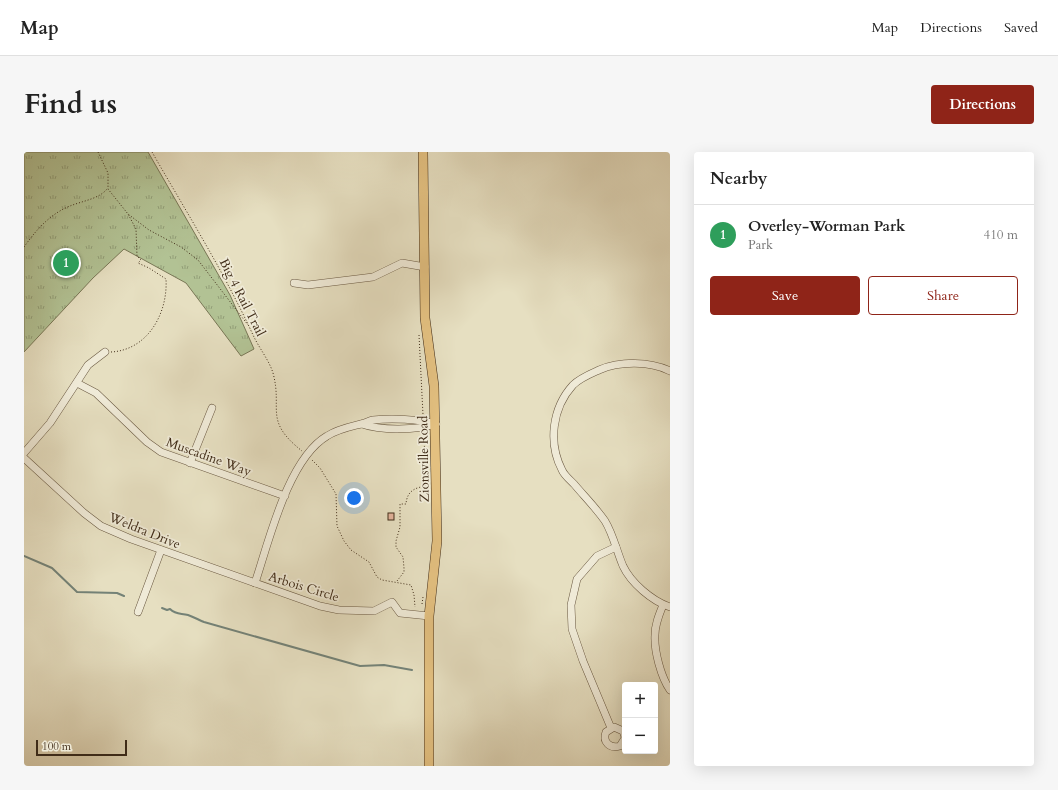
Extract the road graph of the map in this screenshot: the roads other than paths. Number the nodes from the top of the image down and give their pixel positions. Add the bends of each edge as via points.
1 (423, 152) edge
2 (425, 267) junction
3 (294, 283) dead end
4 (105, 352) road end
5 (670, 371) edge
6 (77, 383) junction
7 (212, 408) dead end
8 (436, 424) junction
9 (24, 453) edge
10 (24, 458) edge
11 (190, 464) junction
12 (285, 496) junction
13 (616, 547) junction
14 (161, 550) junction
15 (255, 583) junction
16 (666, 606) edge
17 (138, 612) dead end
18 (429, 616) junction
19 (670, 690) edge
20 (611, 728) junction
21 (622, 731) edge
22 (622, 742) edge
23 (429, 766) edge

1 - 2 main road, Zionsville Road
2 - 3 street via 402,263 373,277 308,285
2 - 8 main road, Zionsville Road via 426,324
4 - 6 street via 88,365
5 - 13 street via 661,366 628,364 603,368 574,385 561,404 554,422 554,443 562,471 605,522
6 - 9 street via 50,423
6 - 11 street, Muscadine Way via 96,393 147,442 161,452
7 - 11 street
8 - 12 street via 423,420 372,420 326,436 301,461
8 - 18 main road, Zionsville Road via 437,541
10 - 14 street, Weldra Drive via 101,526
11 - 12 street, Muscadine Way
12 - 15 street
13 - 16 street via 624,568 640,589
13 - 20 street via 597,556 577,579 570,605 572,629
14 - 15 street, Weldra Drive
14 - 17 street
15 - 18 street, Arbois Circle via 320,606 339,610 374,611 392,602 400,613
16 - 19 street via 657,620 655,636 663,674
18 - 23 main road, Zionsville Road
20 - 21 street
20 - 22 street via 605,735 608,744 613,747 620,746

